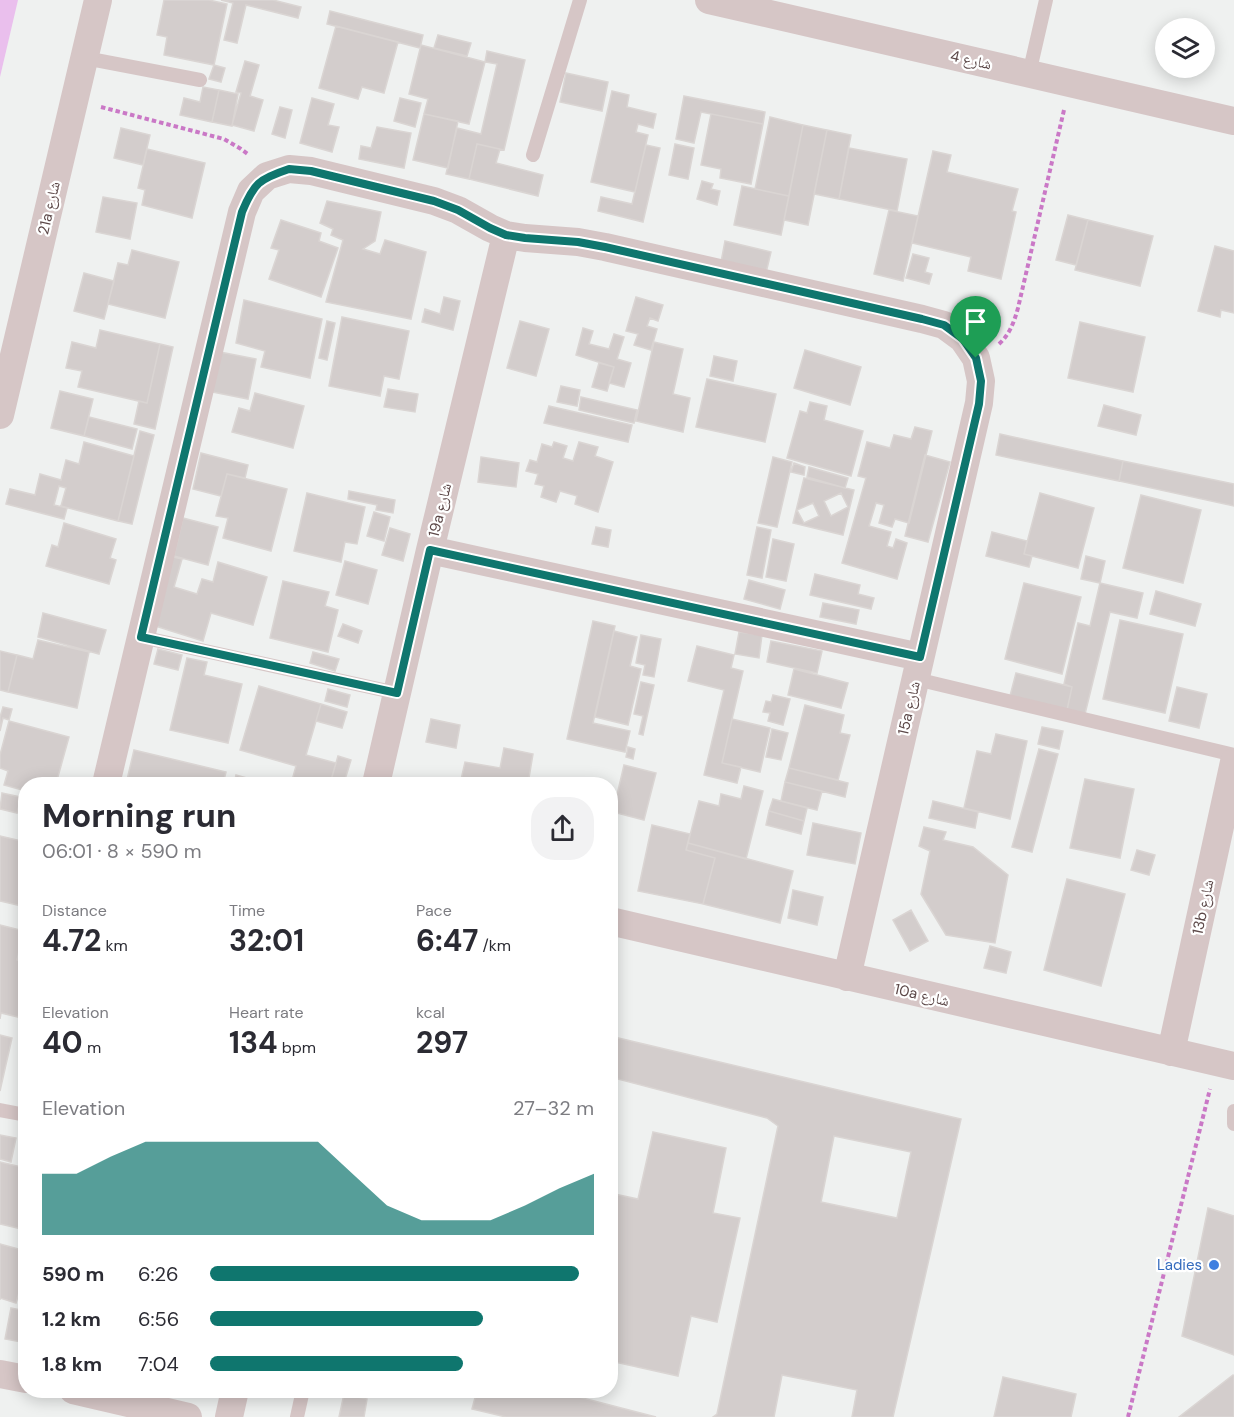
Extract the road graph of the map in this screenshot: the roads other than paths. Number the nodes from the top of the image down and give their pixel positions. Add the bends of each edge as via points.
1 (98, 0) edge
2 (580, 0) edge
3 (709, 0) edge
4 (1046, 0) edge
5 (85, 58) junction
6 (1029, 74) junction
7 (200, 80) dead end
8 (1234, 121) edge
9 (533, 156) dead end
10 (506, 235) junction
11 (0, 415) edge
12 (430, 550) junction
13 (141, 637) junction
14 (918, 668) junction
15 (397, 693) junction
16 (1234, 755) edge
17 (1234, 762) edge
18 (108, 777) edge
19 (378, 777) edge
20 (618, 923) edge
21 (847, 977) junction
22 (1172, 1052) junction
23 (1225, 1064) edge
24 (0, 1110) edge
25 (1234, 1111) edge
26 (18, 1113) edge
27 (1234, 1124) edge
28 (0, 1374) edge
29 (18, 1378) edge
30 (107, 1398) edge
31 (233, 1398) edge
32 (301, 1398) edge
33 (188, 1417) edge
34 (229, 1417) edge
35 (297, 1417) edge

1 - 5 street, 21a شارع
2 - 9 lane
3 - 6 street, شارع 4
4 - 6 lane
5 - 7 lane
5 - 11 street, 21a شارع
6 - 8 street, شارع 4
10 - 12 street, 19a شارع
10 - 13 street via 434,201 311,171 289,169 267,176 250,191
10 - 14 street, 15a شارع via 605,247 922,319 944,325 963,339 976,358 981,381 979,404
12 - 14 street
12 - 15 street, 19a شارع
13 - 15 lane
13 - 18 street
14 - 16 lane
14 - 21 street, 15a شارع
15 - 19 street, 19a شارع
17 - 22 street, 13b شارع
20 - 21 street, 10a شارع
21 - 22 street, 10a شارع
22 - 23 street, 10a شارع
24 - 26 lane
25 - 27 lane
28 - 29 street
30 - 33 street
31 - 34 street
32 - 35 lane

